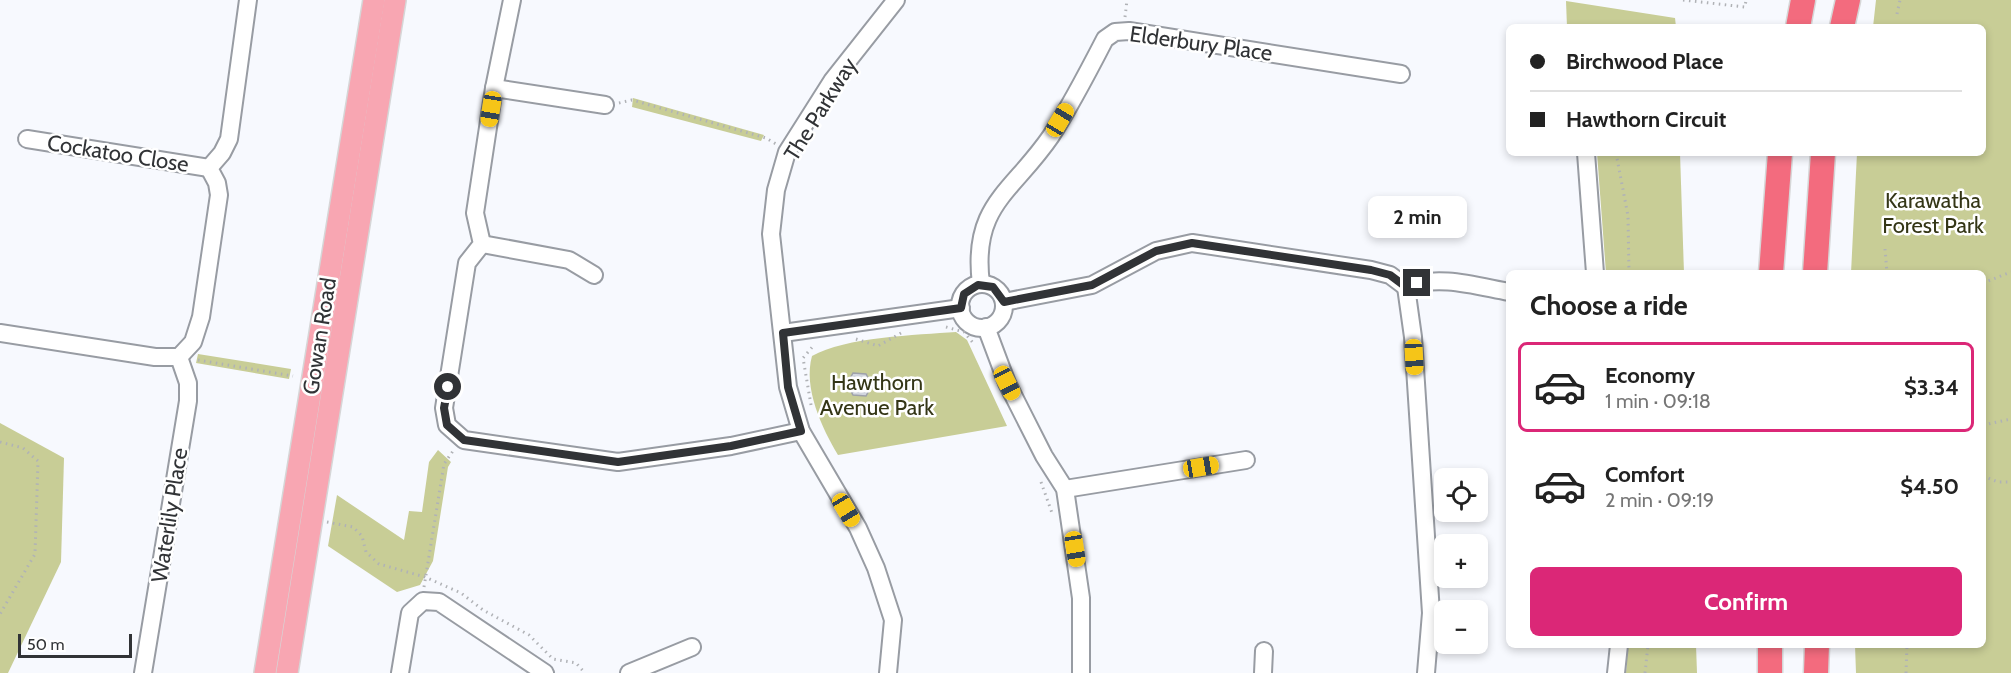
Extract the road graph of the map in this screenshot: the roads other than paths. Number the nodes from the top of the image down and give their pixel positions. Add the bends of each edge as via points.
1 (248, 0) edge
2 (374, 0) edge
3 (395, 0) edge
4 (512, 0) edge
5 (896, 0) edge
6 (1803, 0) edge
7 (1848, 0) edge
8 (1799, 24) edge
9 (1843, 24) edge
10 (1401, 74) dead end
11 (494, 88) junction
12 (605, 105) road end
13 (27, 139) dead end
14 (1586, 156) edge
15 (1780, 156) edge
16 (1823, 156) edge
17 (209, 168) junction
18 (482, 244) junction
19 (1595, 270) edge
20 (1771, 270) edge
21 (1815, 270) edge
22 (594, 274) dead end
23 (981, 284) junction
24 (1406, 287) junction
25 (1506, 291) edge
26 (1004, 302) junction
27 (961, 308) junction
28 (986, 327) junction
29 (0, 333) edge
30 (783, 333) junction
31 (178, 357) junction
32 (801, 431) junction
33 (1246, 460) dead end
34 (1065, 489) junction
35 (692, 647) dead end
36 (1618, 648) edge
37 (1770, 648) edge
38 (1817, 648) edge
39 (1264, 651) dead end
40 (143, 673) edge
41 (265, 673) edge
42 (286, 673) edge
43 (400, 673) edge
44 (545, 673) edge
45 (629, 673) edge
46 (888, 673) edge
47 (1082, 673) edge
48 (1263, 673) edge
49 (1426, 673) edge
50 (1616, 673) edge
51 (1770, 673) edge
52 (1816, 673) edge

1 - 17 street via 229,139
2 - 41 main road, Gowan Road
3 - 42 main road, Gowan Road
4 - 11 street
5 - 30 street, The Parkway via 832,81 788,152 776,190 771,234
6 - 8 highway
7 - 9 highway
10 - 23 street, Elderbury Place via 1129,31 1115,32 1105,39 1050,137 993,207 980,247
11 - 12 street
11 - 18 street via 475,213
13 - 17 street, Cockatoo Close
14 - 19 street
15 - 20 highway
16 - 21 highway
17 - 31 street via 219,195 201,317 193,342
18 - 22 street via 569,260
18 - 32 street via 467,263 444,408 447,425 464,440 618,462 731,446
23 - 26 street via 996,289
23 - 27 street via 966,292
24 - 25 street via 1448,281
24 - 26 street via 1390,275 1371,270 1192,243 1156,251 1092,285
24 - 49 street via 1413,337 1431,613
26 - 28 street via 1000,318
27 - 28 street via 969,323
27 - 30 street
28 - 34 street via 1007,383
29 - 31 street via 155,357
30 - 32 street, The Parkway via 788,387
31 - 40 street, Waterlily Place via 188,383 188,401
32 - 46 street, The Parkway via 858,528 876,568 893,620
33 - 34 street
34 - 47 street via 1081,598
35 - 45 street
36 - 50 street
37 - 51 highway
38 - 52 highway
39 - 48 street
43 - 44 street via 410,613 423,601 439,602

